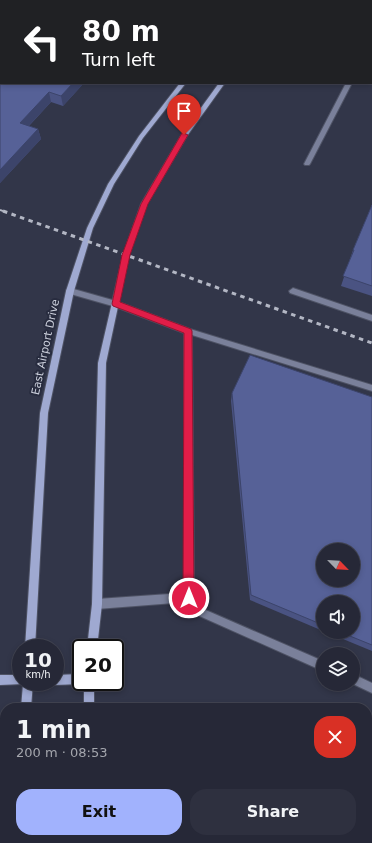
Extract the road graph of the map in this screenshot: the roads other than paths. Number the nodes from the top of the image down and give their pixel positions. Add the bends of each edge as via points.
1 (182, 84) edge
2 (221, 84) edge
3 (348, 84) edge
4 (307, 164) dead end
5 (70, 291) junction
6 (293, 291) dead end
7 (116, 304) junction
8 (372, 318) edge
9 (188, 331) junction
10 (372, 388) edge
11 (189, 598) junction
12 (97, 604) junction
13 (31, 639) edge
14 (93, 639) edge
15 (316, 663) edge
16 (0, 680) edge
17 (12, 680) edge
18 (360, 682) edge
19 (372, 688) edge
20 (27, 691) edge
21 (89, 691) edge
22 (26, 703) edge
23 (88, 703) edge

1 - 5 main road, East Airport Drive via 141,137 111,184 90,228
2 - 7 main road via 184,135 144,204 126,255
3 - 4 street
5 - 7 street
5 - 13 main road, East Airport Drive via 44,413
6 - 8 street
7 - 9 street
7 - 12 main road via 102,363
9 - 10 street
9 - 11 street
11 - 12 street
11 - 15 street via 198,611
12 - 14 main road
16 - 17 main road
18 - 19 street
20 - 22 main road
21 - 23 main road

